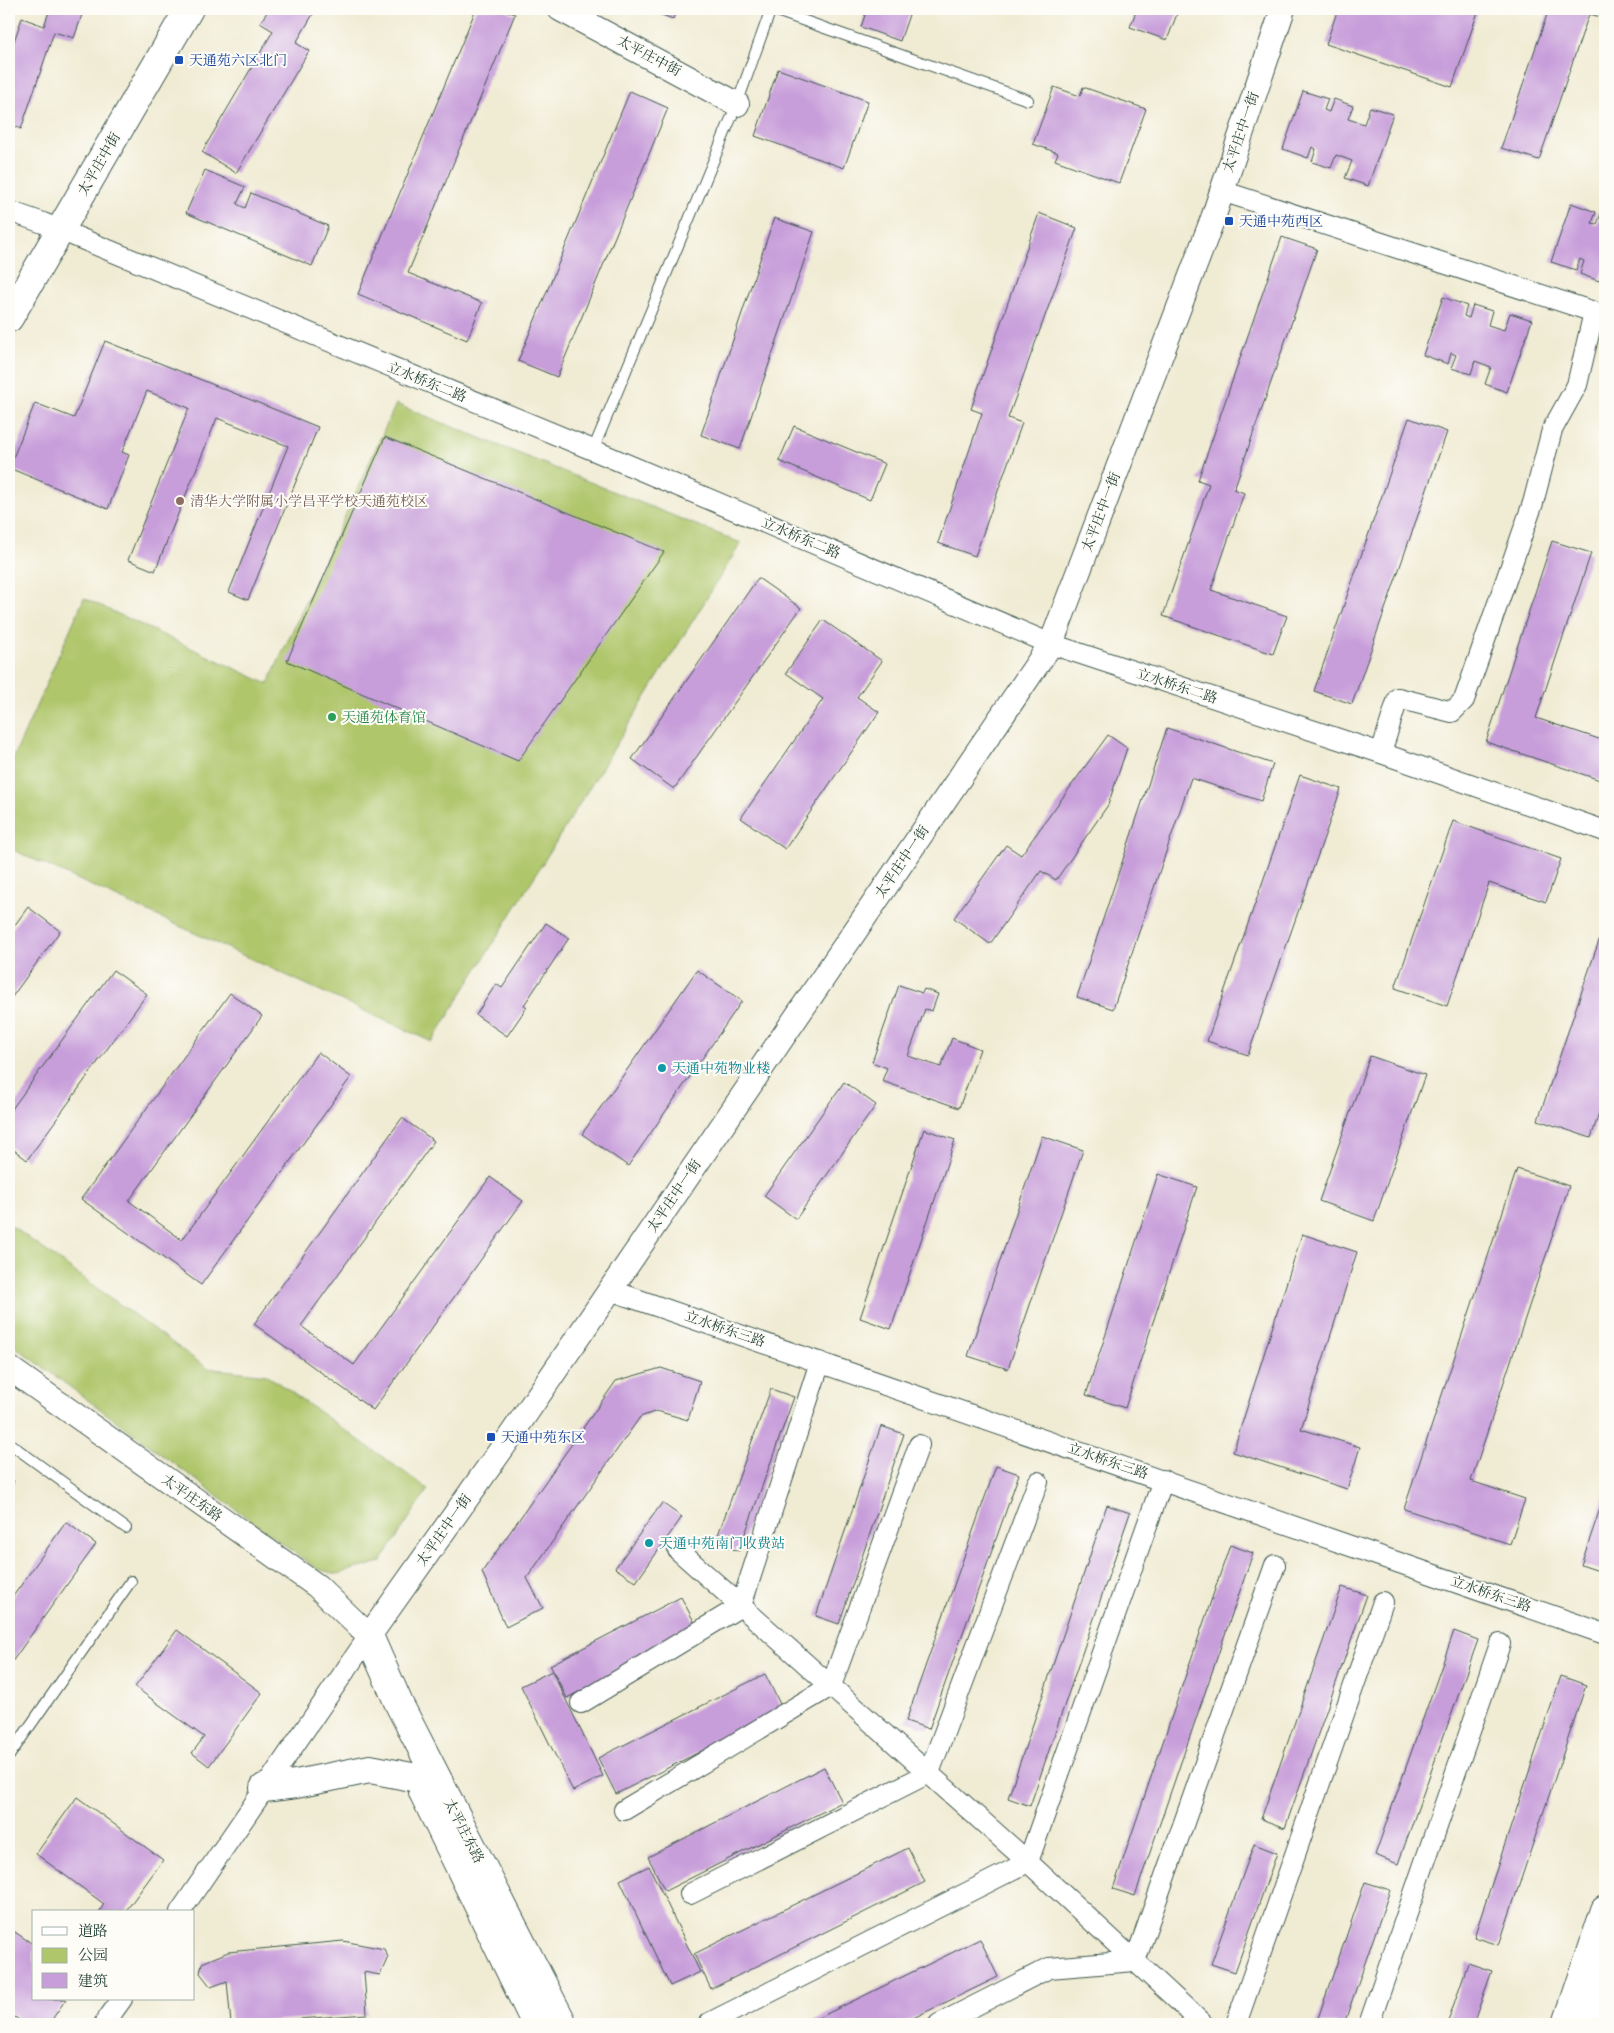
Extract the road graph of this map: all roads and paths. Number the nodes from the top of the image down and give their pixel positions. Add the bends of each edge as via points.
1 (169, 9) edge
2 (189, 9) edge
3 (560, 9) edge
4 (771, 9) edge
5 (1283, 9) edge
6 (1028, 100) dead end
7 (737, 104) junction
8 (1222, 190) junction
9 (9, 211) edge
10 (52, 227) junction
11 (9, 281) edge
12 (9, 318) edge
13 (593, 450) junction
14 (1050, 644) junction
15 (1381, 753) junction
16 (1605, 831) edge
17 (610, 1290) junction
18 (820, 1362) junction
19 (9, 1368) edge
20 (9, 1443) edge
21 (919, 1445) dead end
22 (1163, 1480) junction
23 (1038, 1482) dead end
24 (126, 1528) dead end
25 (678, 1550) dead end
26 (1274, 1566) dead end
27 (130, 1581) dead end
28 (1383, 1602) dead end
29 (741, 1606) junction
30 (1605, 1634) edge
31 (369, 1636) junction
32 (1500, 1644) dead end
33 (831, 1686) junction
34 (581, 1702) dead end
35 (9, 1756) edge
36 (928, 1773) junction
37 (416, 1778) junction
38 (264, 1788) junction
39 (624, 1810) dead end
40 (1028, 1862) junction
41 (690, 1894) dead end
42 (181, 1910) edge
43 (1605, 1910) edge
44 (1135, 1962) junction
45 (1605, 1978) edge
46 (121, 2000) edge
47 (709, 2023) edge
48 (104, 2024) edge
49 (536, 2024) edge
50 (563, 2024) edge
51 (939, 2024) edge
52 (1203, 2024) edge
53 (1236, 2024) edge
54 (1369, 2024) edge
55 (1567, 2024) edge
56 (1590, 2024) edge

1 - 10 main road, 太平庄中街
2 - 10 main road, 太平庄中街
3 - 7 street, 太平庄中街
4 - 6 lane
4 - 7 lane
5 - 8 street, 太平庄中一街
7 - 13 lane
8 - 14 street, 太平庄中一街
8 - 15 street via 1594,312 1577,385 1552,430 1533,503 1464,700 1452,712 1398,698
9 - 10 street, 立水桥东二路
10 - 11 main road, 太平庄中街
10 - 12 main road, 太平庄中街
10 - 13 street, 立水桥东二路
13 - 14 street, 立水桥东二路
14 - 15 street, 立水桥东二路
14 - 17 street, 太平庄中一街
15 - 16 street, 立水桥东二路
17 - 18 street, 立水桥东三路
17 - 31 street, 太平庄中一街
18 - 22 street, 立水桥东三路
18 - 29 street
19 - 31 street, 太平庄东路 via 316,1586
20 - 24 lane
21 - 33 street
22 - 30 street, 立水桥东三路
22 - 40 street
23 - 36 street
25 - 29 street
26 - 44 street
27 - 35 lane
28 - 53 street
29 - 33 street
29 - 34 street
31 - 37 main road, 太平庄东路 via 376,1694
31 - 38 street
31 - 50 main road, 太平庄东路 via 399,1704
32 - 54 street
33 - 36 street
33 - 39 street
36 - 40 street
36 - 41 street
37 - 38 main road via 370,1769
37 - 49 main road, 太平庄东路
38 - 42 street
40 - 44 street
40 - 47 street
43 - 55 main road
44 - 51 street via 1049,1968
44 - 52 street
45 - 56 main road
46 - 48 street

